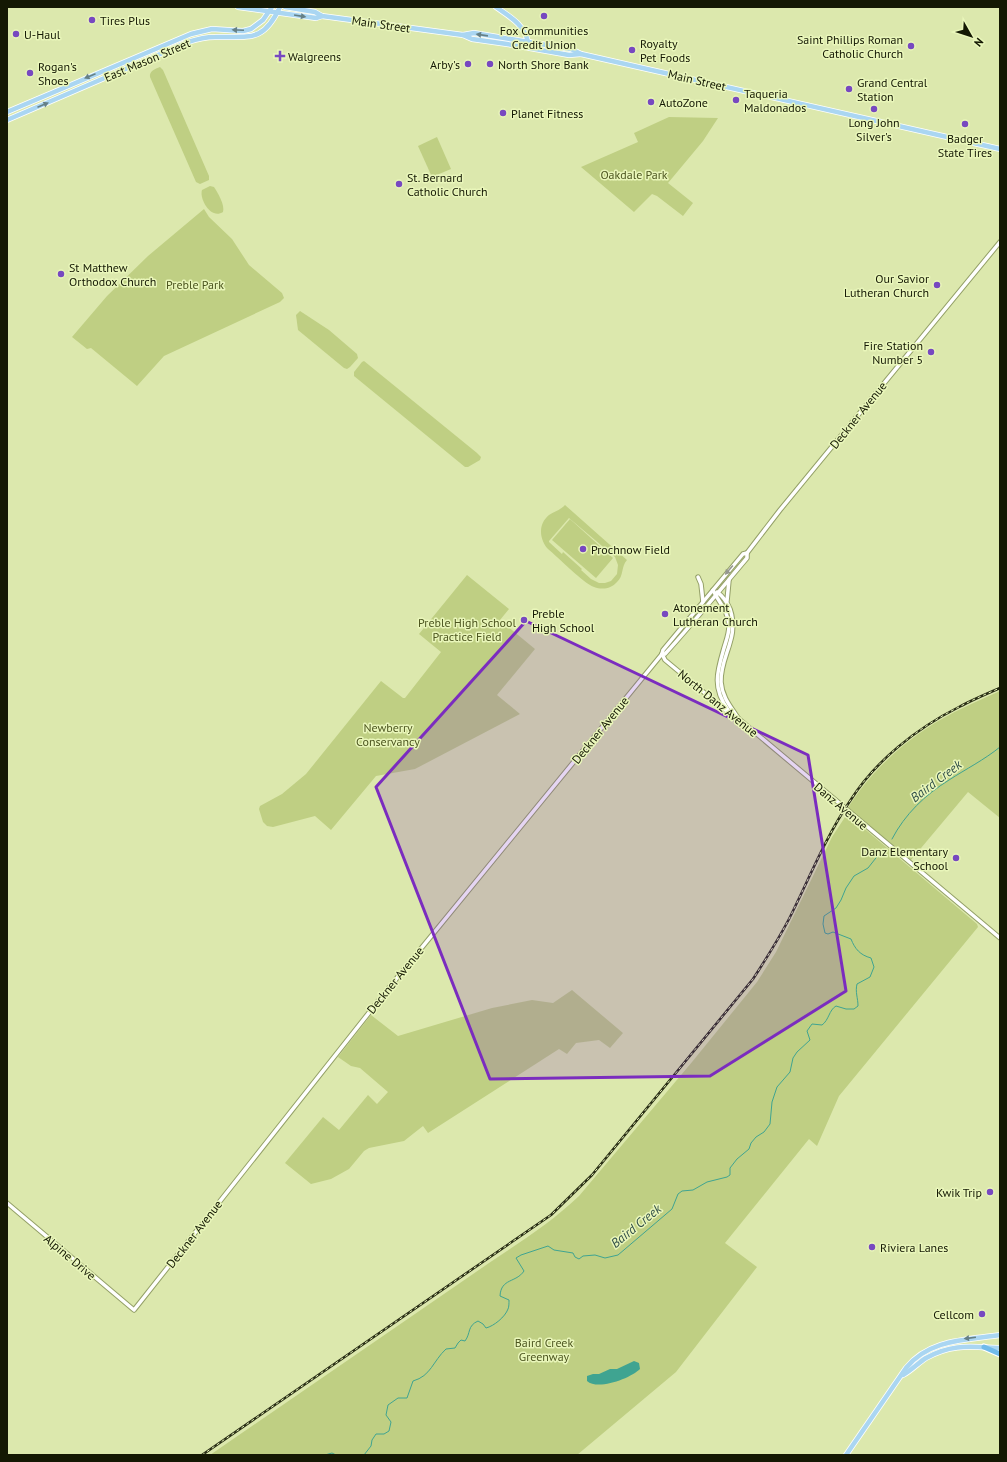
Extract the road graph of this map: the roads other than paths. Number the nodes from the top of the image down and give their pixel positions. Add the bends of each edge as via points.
1 (238, 7) edge
2 (280, 7) edge
3 (285, 7) edge
4 (496, 7) edge
5 (270, 9) edge
6 (278, 12) junction
7 (322, 16) junction
8 (463, 35) junction
9 (528, 42) junction
10 (528, 48) junction
11 (580, 54) junction
12 (7, 112) edge
13 (7, 120) edge
14 (1000, 149) edge
15 (1000, 242) edge
16 (747, 553) junction
17 (698, 577) dead end
18 (731, 577) junction
19 (713, 590) junction
20 (717, 594) junction
21 (727, 601) junction
22 (703, 602) junction
23 (662, 654) junction
24 (730, 714) junction
25 (739, 719) junction
26 (775, 750) joint
27 (1000, 938) edge
28 (7, 1203) edge
29 (134, 1310) joint
30 (1000, 1335) edge
31 (984, 1347) junction
32 (1000, 1348) edge
33 (1000, 1354) edge
34 (903, 1375) junction
35 (846, 1455) edge

1 - 5 main road, Main Street
2 - 6 main road, East Mason Street
3 - 7 main road, Main Street via 315,12
4 - 9 main road via 519,24
5 - 6 main road, Main Street
5 -> 12 main road, East Mason Street via 264,20 251,29 212,29 190,34
6 -> 7 main road, Main Street via 316,18
13 -> 6 main road, East Mason Street via 192,41 206,37 243,38 256,35 270,25
7 - 8 main road, Main Street
9 -> 8 main road, Main Street via 474,33
8 - 10 main road, Main Street via 472,40
9 - 10 main road
9 - 11 main road, Main Street via 571,49
10 - 11 main road, Main Street via 569,55
11 - 14 main road, Main Street
15 - 16 street, Deckner Avenue
16 - 18 street, Deckner Avenue via 747,558
16 -> 19 street, Deckner Avenue via 743,554
17 - 22 street
18 - 20 street, Deckner Avenue
18 - 21 street
19 - 20 street
19 - 22 street, Deckner Avenue
20 - 21 street
20 - 23 street, Deckner Avenue via 665,654
20 - 24 street via 725,609 729,626 716,680 722,701
21 - 25 street via 733,630 721,682 727,702
22 - 23 street, Deckner Avenue
23 - 24 street, North Danz Avenue via 665,660
23 - 29 street, Deckner Avenue via 383,994
24 - 25 street, North Danz Avenue
25 - 26 street, North Danz Avenue
26 - 27 street, Danz Avenue
28 - 29 street, Alpine Drive
30 -> 34 main road via 955,1340 939,1345 912,1362
31 - 32 main road
31 - 33 highway
31 - 34 main road via 963,1346 942,1351 925,1359
34 - 35 main road

